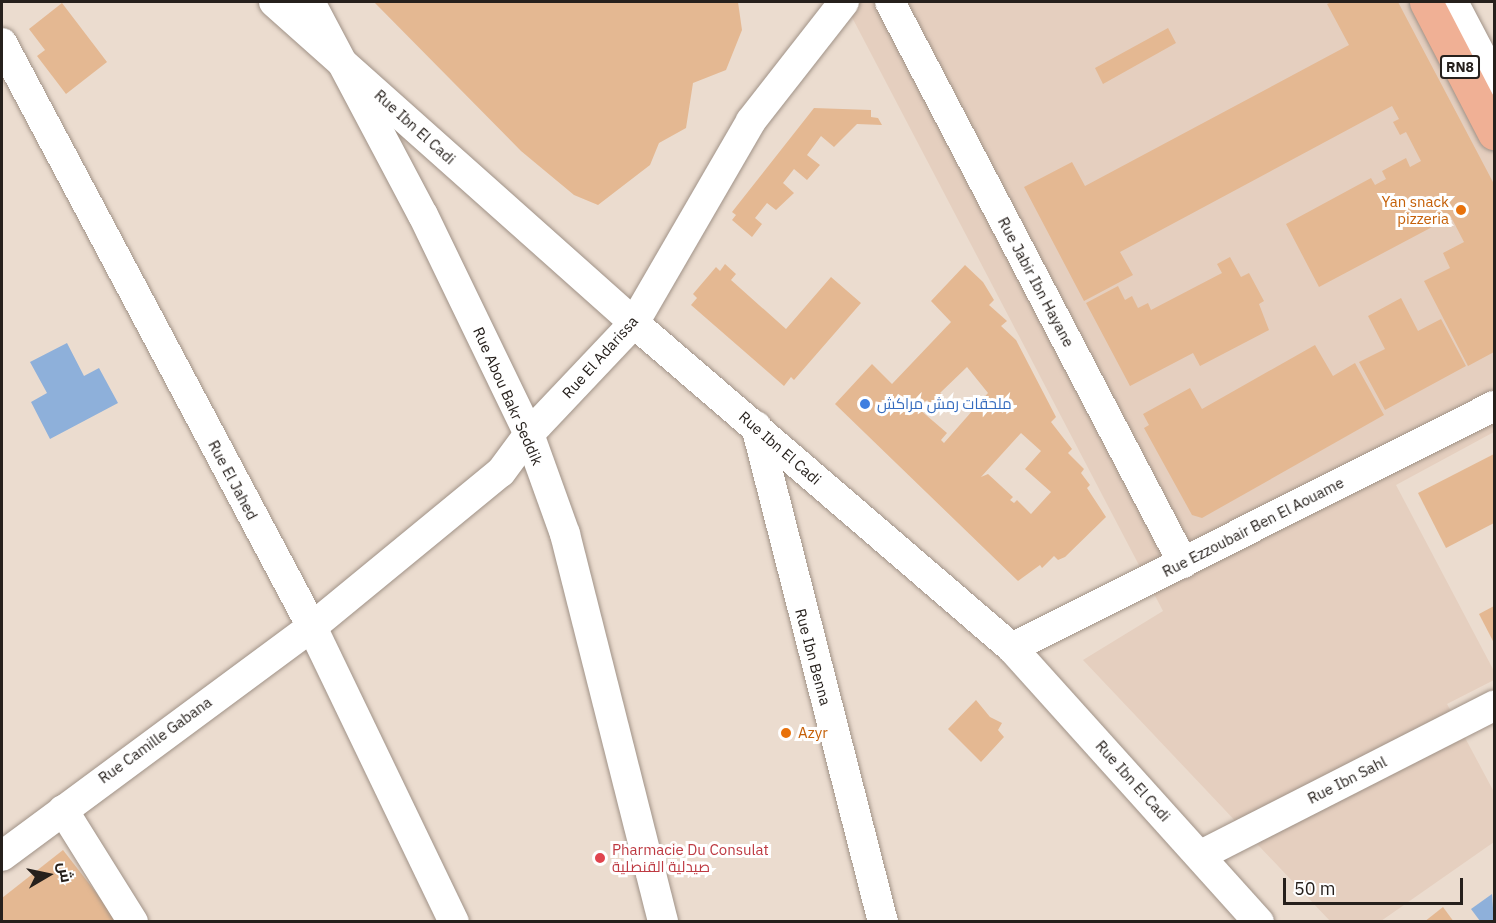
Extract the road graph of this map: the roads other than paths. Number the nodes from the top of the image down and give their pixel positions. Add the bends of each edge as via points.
1 (274, 2) edge
2 (310, 2) edge
3 (843, 2) edge
4 (890, 2) edge
5 (1426, 2) edge
6 (1453, 2) edge
7 (2, 43) edge
8 (337, 56) junction
9 (1494, 80) edge
10 (1494, 133) edge
11 (634, 323) junction
12 (1494, 406) edge
13 (756, 426) junction
14 (529, 434) junction
15 (1183, 563) junction
16 (312, 627) junction
17 (1012, 648) junction
18 (1494, 706) edge
19 (63, 810) junction
20 (1201, 855) junction
21 (2, 856) edge
22 (133, 921) edge
23 (454, 921) edge
24 (663, 921) edge
25 (883, 921) edge
26 (1259, 921) edge

1 - 8 street, Rue Ibn El Cadi
2 - 8 street, Rue Abou Bakr Seddik
3 - 11 street, Rue El Adarissa via 751,121
4 - 15 street, Rue Jabir Ibn Hayane
5 - 10 main road, RN8
6 - 9 street
7 - 16 street, Rue El Jahed
8 - 11 street, Rue Ibn El Cadi
8 - 14 street, Rue Abou Bakr Seddik via 423,215
11 - 13 street, Rue Ibn El Cadi
11 - 14 street, Rue El Adarissa
12 - 15 street, Rue Ezzoubair Ben El Aouame
13 - 17 street, Rue Ibn El Cadi
13 - 25 street, Rue Ibn Benna
14 - 16 street, Rue El Adarissa via 501,472 473,498
14 - 24 street, Rue Abou Bakr Seddik via 565,534
15 - 17 street, Rue Ezzoubair Ben El Aouame
16 - 19 street, Rue Camille Gabana
16 - 23 street, Rue El Jahed
17 - 20 street, Rue Ibn El Cadi
18 - 20 street, Rue Ibn Sahl
19 - 21 street, Rue Camille Gabana
19 - 22 street
20 - 26 street, Rue Ibn El Cadi

